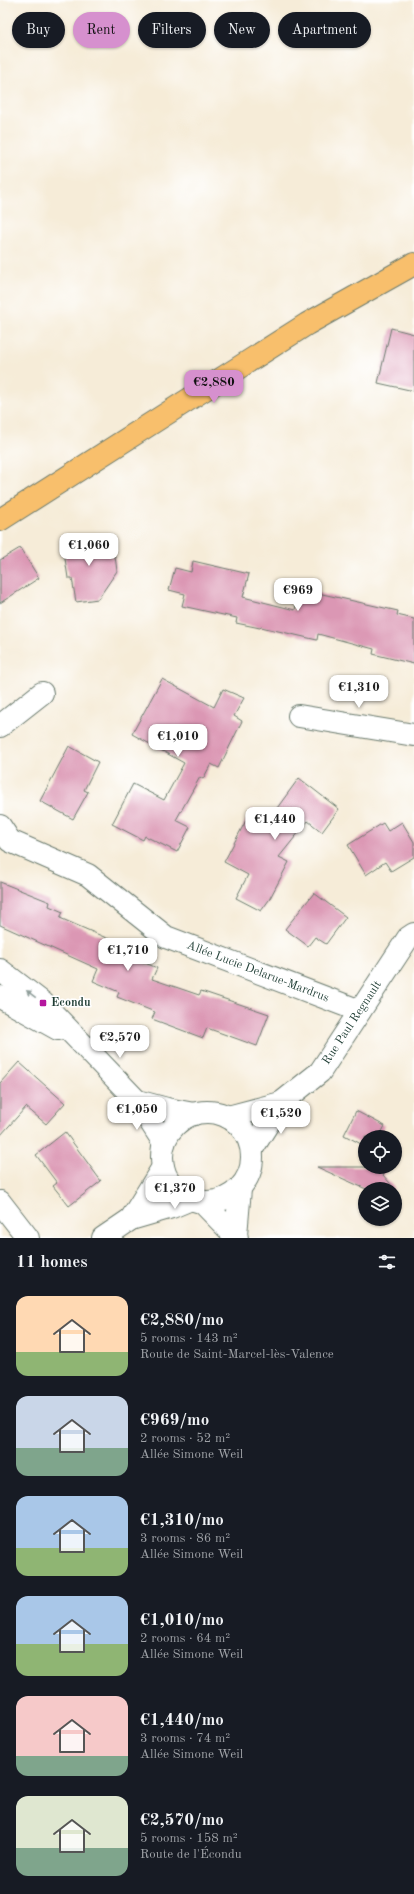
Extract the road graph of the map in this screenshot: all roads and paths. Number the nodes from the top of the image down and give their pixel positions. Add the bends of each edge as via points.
1 (414, 264) edge
2 (0, 520) edge
3 (42, 693) dead end
4 (299, 716) dead end
5 (0, 726) edge
6 (414, 735) edge
7 (0, 826) edge
8 (414, 934) edge
9 (0, 970) edge
10 (0, 997) edge
11 (360, 1011) junction
12 (78, 1041) junction
13 (138, 1101) junction
14 (281, 1103) junction
15 (194, 1114) junction
16 (228, 1117) junction
17 (164, 1143) junction
18 (252, 1149) junction
19 (163, 1167) junction
20 (240, 1189) junction
21 (196, 1201) junction
22 (0, 1202) edge
23 (132, 1219) junction
24 (236, 1237) edge
25 (28, 1238) edge
26 (103, 1238) edge

1 - 2 main road via 307,324
3 - 5 street
4 - 6 street
7 - 11 street, Allée Lucie Delarue-Mardrus via 10,841 88,875 166,937
8 - 11 street, Rue Paul Regnault via 408,938
12 -> 9 street via 43,1003
10 - 12 street
11 - 14 street, Rue Paul Regnault via 320,1072
12 - 13 street
13 - 15 street
13 - 17 street
14 - 16 street, Rue Paul Regnault
14 - 18 street, Rue Paul Regnault
15 - 16 street via 217,1113
15 - 17 street via 181,1120 171,1130
16 - 18 street via 239,1125
17 - 19 street
18 - 20 street via 251,1171
19 - 21 street via 168,1181 178,1192
19 - 23 street
20 - 21 street via 216,1202
20 - 24 street
21 - 23 street
21 - 24 street
22 - 25 street
23 - 26 street

